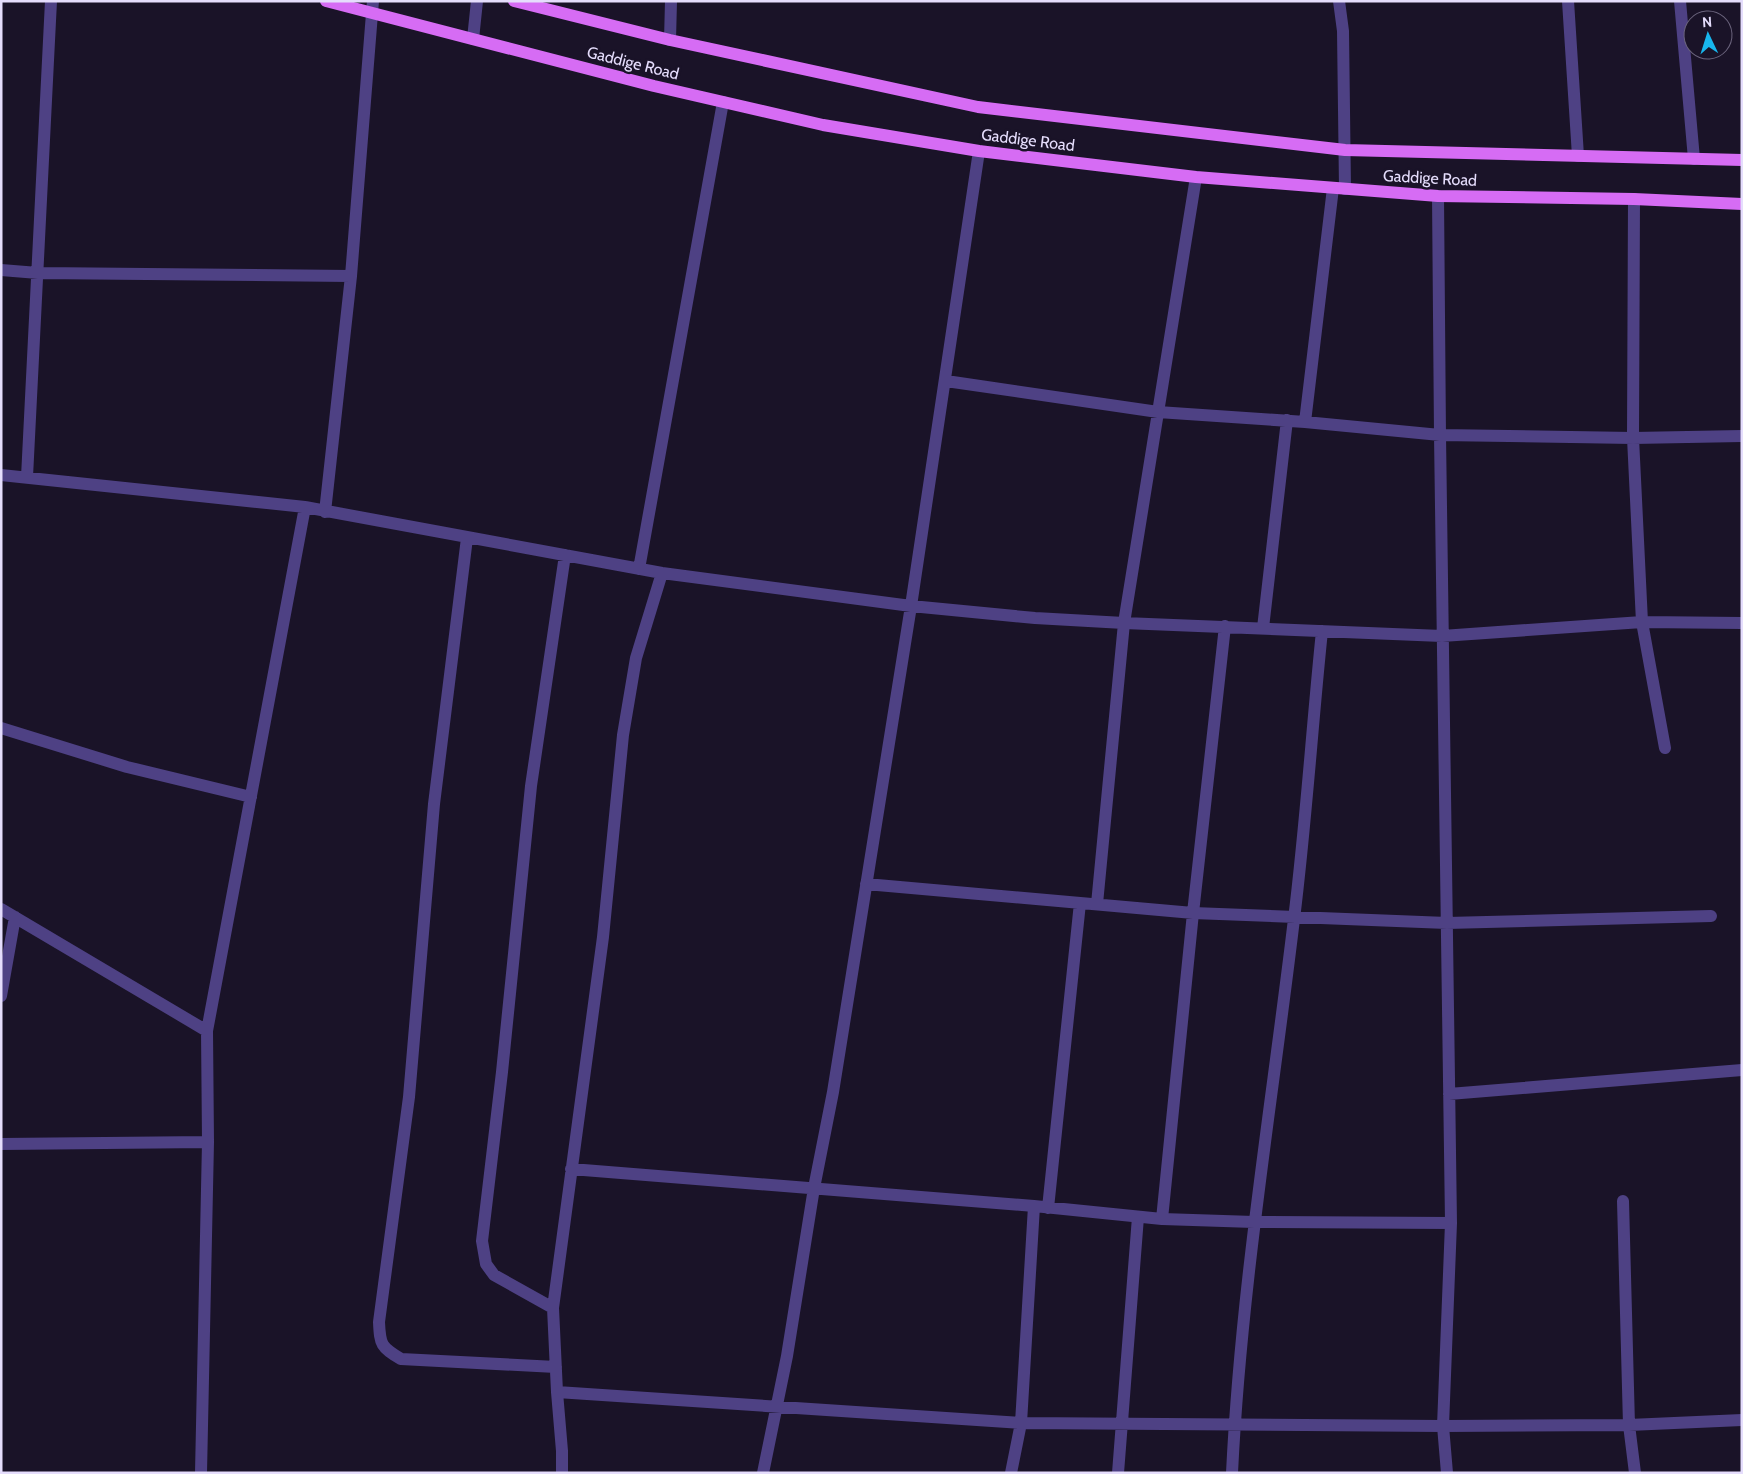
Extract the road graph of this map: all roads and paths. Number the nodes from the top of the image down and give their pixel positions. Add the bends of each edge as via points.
1 (51, 1) edge
2 (326, 1) edge
3 (477, 1) edge
4 (514, 1) edge
5 (671, 1) edge
6 (1339, 1) edge
7 (1568, 1) edge
8 (1680, 1) edge
9 (372, 7) edge
10 (473, 39) junction
11 (670, 40) junction
12 (722, 102) junction
13 (1345, 150) junction
14 (979, 151) junction
15 (1578, 156) junction
16 (1694, 159) junction
17 (1742, 160) edge
18 (1196, 177) junction
19 (1339, 188) junction
20 (1438, 196) junction
21 (1634, 199) junction
22 (1742, 204) edge
23 (1, 270) edge
24 (38, 273) junction
25 (351, 276) junction
26 (946, 381) junction
27 (1158, 412) junction
28 (1287, 420) junction
29 (1305, 422) junction
30 (1440, 435) junction
31 (1742, 436) edge
32 (1633, 438) junction
33 (1, 474) edge
34 (27, 477) junction
35 (305, 507) junction
36 (325, 512) junction
37 (468, 538) junction
38 (565, 556) junction
39 (639, 569) junction
40 (662, 572) junction
41 (911, 606) junction
42 (1642, 622) junction
43 (1124, 623) junction
44 (1742, 623) edge
45 (1225, 626) junction
46 (1263, 628) junction
47 (1322, 630) junction
48 (1442, 636) junction
49 (1, 728) edge
50 (1665, 748) dead end
51 (251, 798) junction
52 (866, 884) junction
53 (1080, 903) junction
54 (1097, 904) junction
55 (1, 909) edge
56 (1193, 913) junction
57 (1711, 916) dead end
58 (15, 917) junction
59 (1294, 917) junction
60 (1447, 923) junction
61 (1, 996) edge
62 (207, 1031) junction
63 (1742, 1070) edge
64 (1449, 1094) junction
65 (208, 1142) junction
66 (1, 1144) edge
67 (571, 1169) junction
68 (814, 1188) junction
69 (1623, 1201) dead end
70 (1034, 1206) junction
71 (1048, 1208) junction
72 (1138, 1217) junction
73 (1162, 1219) junction
74 (1254, 1222) junction
75 (1451, 1223) junction
76 (553, 1308) junction
77 (556, 1367) junction
78 (557, 1392) junction
79 (776, 1406) junction
80 (1742, 1420) edge
81 (1021, 1423) junction
82 (1122, 1424) junction
83 (1629, 1424) junction
84 (1235, 1425) junction
85 (1443, 1426) junction
86 (201, 1473) edge
87 (562, 1473) edge
88 (763, 1473) edge
89 (1011, 1473) edge
90 (1118, 1473) edge
91 (1232, 1473) edge
92 (1447, 1473) edge
93 (1635, 1473) edge

1 - 24 street
2 - 9 main road, Gaddige Road
3 - 10 street
4 - 11 main road, Gaddige Road
5 - 11 street
6 - 13 street via 1343,31
7 - 15 street
8 - 16 street
9 - 10 main road, Gaddige Road
9 - 25 street
10 - 12 main road, Gaddige Road
11 - 13 main road, Gaddige Road via 978,107
12 - 14 main road, Gaddige Road via 823,126
12 - 39 street
13 - 15 main road, Gaddige Road
13 - 19 street
14 - 18 main road, Gaddige Road
14 - 26 street
15 - 16 main road, Gaddige Road
16 - 17 main road, Gaddige Road
18 - 19 main road, Gaddige Road
18 - 27 street
19 - 20 main road, Gaddige Road
19 - 29 street
20 - 21 main road, Gaddige Road
20 - 30 street
21 - 22 main road, Gaddige Road
21 - 32 street
23 - 24 street
24 - 25 street
24 - 34 street
25 - 36 street
26 - 27 street
26 - 41 street
27 - 28 street
27 - 43 street
28 - 29 street
28 - 46 street
29 - 30 street
30 - 32 street
30 - 48 street
31 - 32 street
32 - 42 street
33 - 34 street
34 - 35 street
35 - 36 street
35 - 51 street
36 - 37 street
37 - 38 street
37 - 77 street via 434,804 409,1097 379,1322 380,1339 386,1350 401,1359
38 - 39 street
38 - 76 street via 531,786 482,1241 486,1264 494,1275
39 - 40 street
40 - 41 street
40 - 67 street via 636,658 623,735 603,937
41 - 43 street
41 - 52 street
42 - 44 street
42 - 48 street
42 - 50 street
43 - 45 street
43 - 54 street
45 - 46 street
45 - 56 street
46 - 47 street
47 - 48 street
47 - 59 street
48 - 60 street
49 - 51 street via 127,767
51 - 62 street
52 - 53 street
52 - 68 street via 833,1092
53 - 54 street
53 - 71 street
54 - 56 street
55 - 58 street
56 - 59 street
56 - 73 street
57 - 60 street
58 - 61 street
58 - 62 street
59 - 60 street
59 - 74 street
60 - 64 street
62 - 65 street
63 - 64 street
64 - 75 street
65 - 66 street
65 - 86 street
67 - 68 street
67 - 76 street
68 - 70 street
68 - 79 street
69 - 83 street
70 - 71 street
70 - 81 street
71 - 72 street
72 - 73 street
72 - 82 street
73 - 74 street
74 - 75 street
74 - 84 street
75 - 85 street
76 - 77 street
77 - 78 street
78 - 79 street
78 - 87 street
79 - 81 street
79 - 88 street
80 - 83 street
81 - 82 street
81 - 89 street
82 - 84 street
82 - 90 street
83 - 85 street
83 - 93 street
84 - 85 street
84 - 91 street
85 - 92 street

